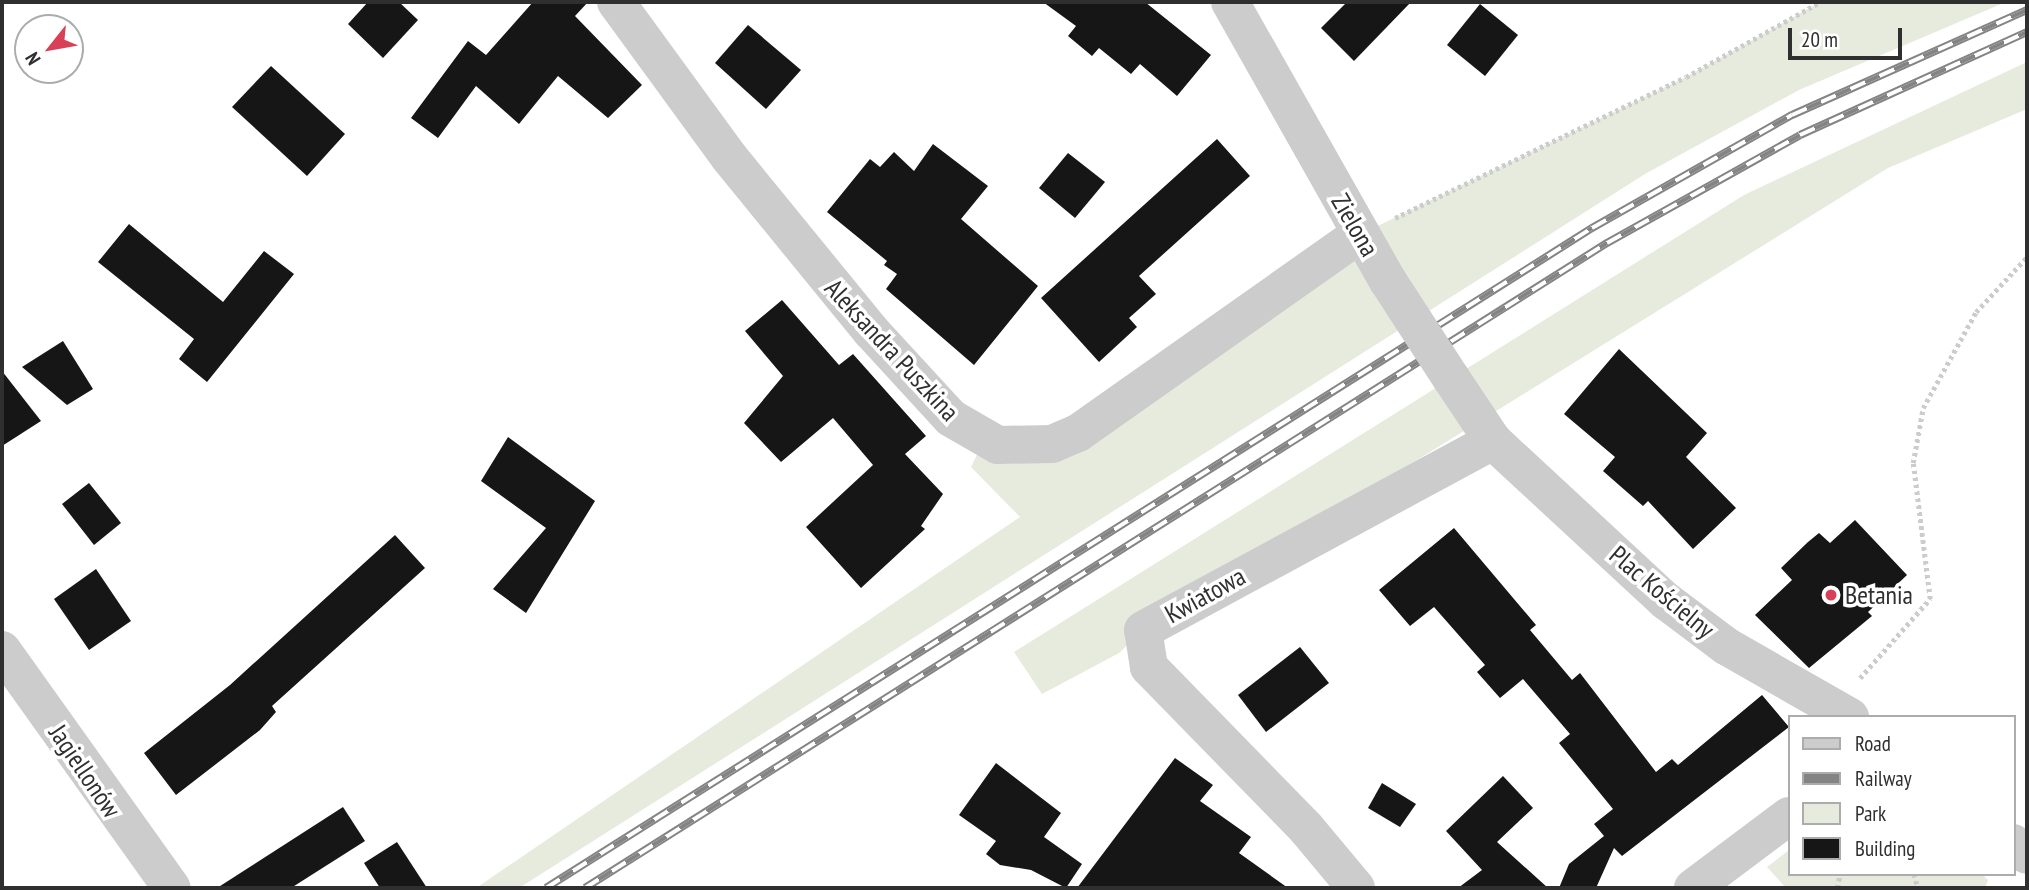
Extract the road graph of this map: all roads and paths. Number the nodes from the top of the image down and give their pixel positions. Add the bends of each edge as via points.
1 (616, 2) edge
2 (1230, 2) edge
3 (1820, 2) edge
4 (1359, 235) junction
5 (2027, 257) edge
6 (1493, 441) junction
7 (2, 650) edge
8 (1842, 712) edge
9 (1787, 818) edge
10 (172, 888) edge
11 (1356, 888) edge
12 (1693, 888) edge

1 - 4 street, Aleksandra Puszkina via 745,177 870,331 951,418 998,445 1052,444 1078,433
2 - 4 street, Zielona
3 - 4 path via 1686,77
4 - 6 street, Zielona, bridge
5 - 8 path via 1976,312 1923,408 1913,463 1930,599
6 - 8 street, Plac Kościelny via 1666,601 1726,646
6 - 11 street, Kwiatowa via 1143,630 1149,667 1306,828
7 - 10 street, Jagiellonów
9 - 12 street

